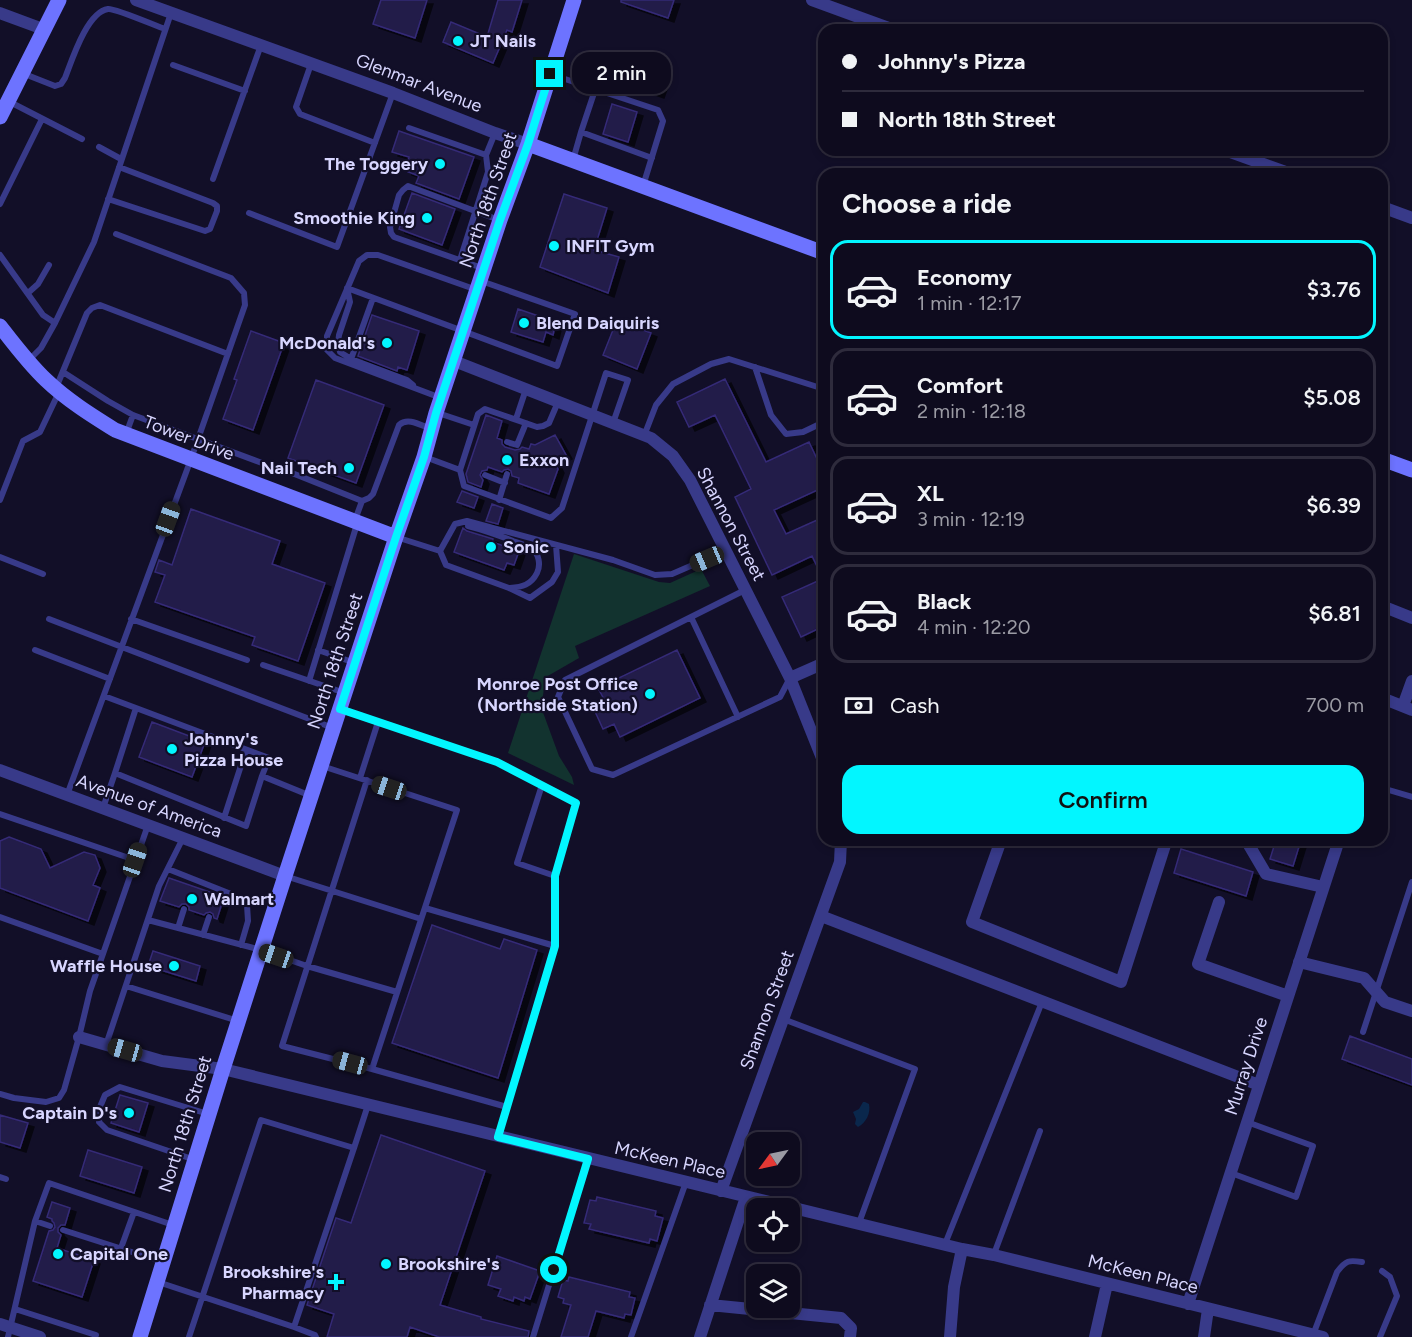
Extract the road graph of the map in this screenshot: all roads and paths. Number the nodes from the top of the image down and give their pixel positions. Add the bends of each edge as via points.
1 (59, 0) edge
2 (136, 0) edge
3 (574, 0) edge
4 (812, 0) edge
5 (0, 13) edge
6 (171, 13) junction
7 (878, 24) edge
8 (43, 29) junction
9 (165, 29) junction
10 (261, 45) junction
11 (606, 57) dead end
12 (311, 64) junction
13 (172, 65) dead end
14 (22, 72) junction
15 (550, 74) junction
16 (595, 89) junction
17 (245, 92) junction
18 (393, 93) junction
19 (3, 108) edge
20 (42, 119) junction
21 (409, 128) dead end
22 (581, 132) junction
23 (495, 133) junction
24 (82, 139) dead end
25 (375, 143) junction
26 (528, 144) junction
27 (99, 147) dead end
28 (486, 155) junction
29 (1242, 156) edge
30 (652, 158) junction
31 (121, 159) junction
32 (573, 160) junction
33 (119, 167) junction
34 (1274, 168) edge
35 (213, 179) dead end
36 (643, 186) junction
37 (108, 199) junction
38 (0, 204) edge
39 (1388, 209) edge
40 (477, 212) junction
41 (249, 213) dead end
42 (1412, 218) edge
43 (500, 220) junction
44 (116, 234) dead end
45 (818, 251) edge
46 (0, 255) edge
47 (460, 260) junction
48 (49, 265) dead end
49 (480, 280) junction
50 (347, 288) junction
51 (28, 293) junction
52 (374, 298) junction
53 (55, 324) junction
54 (0, 326) edge
55 (463, 332) junction
56 (228, 354) junction
57 (29, 361) junction
58 (350, 361) junction
59 (453, 361) junction
60 (755, 367) junction
61 (63, 372) junction
62 (818, 387) edge
63 (526, 389) junction
64 (58, 390) junction
65 (441, 398) junction
66 (558, 402) junction
67 (436, 413) junction
68 (133, 415) junction
69 (592, 415) junction
70 (516, 419) junction
71 (526, 423) junction
72 (613, 423) junction
73 (818, 425) edge
74 (431, 429) junction
75 (473, 429) junction
76 (480, 434) dead end
77 (126, 435) junction
78 (644, 436) junction
79 (197, 440) junction
80 (507, 442) dead end
81 (424, 457) junction
82 (191, 459) junction
83 (1388, 461) edge
84 (262, 463) dead end
85 (282, 469) dead end
86 (463, 469) junction
87 (1412, 470) edge
88 (507, 474) dead end
89 (485, 476) dead end
90 (505, 483) junction
91 (0, 500) edge
92 (499, 500) junction
93 (362, 501) junction
94 (356, 522) junction
95 (459, 523) junction
96 (396, 537) junction
97 (556, 545) junction
98 (440, 551) junction
99 (725, 551) junction
100 (0, 557) edge
101 (43, 574) dead end
102 (509, 588) junction
103 (745, 590) junction
104 (1388, 608) edge
105 (691, 617) junction
106 (1412, 618) edge
107 (50, 619) dead end
108 (131, 619) junction
109 (122, 645) junction
110 (35, 650) dead end
111 (318, 650) junction
112 (247, 660) dead end
113 (355, 663) junction
114 (263, 665) dead end
115 (818, 666) edge
116 (790, 678) junction
117 (110, 679) junction
118 (309, 681) junction
119 (1412, 681) edge
120 (345, 693) junction
121 (104, 696) junction
122 (1388, 703) edge
123 (136, 708) junction
124 (1407, 708) edge
125 (340, 709) junction
126 (738, 717) junction
127 (378, 722) junction
128 (334, 728) junction
129 (818, 748) edge
130 (246, 750) junction
131 (321, 766) junction
132 (0, 770) edge
133 (116, 773) junction
134 (262, 776) junction
135 (360, 778) junction
136 (367, 780) junction
137 (542, 785) junction
138 (1388, 790) edge
139 (67, 795) junction
140 (312, 796) junction
141 (1412, 797) edge
142 (103, 808) junction
143 (0, 814) edge
144 (224, 818) junction
145 (148, 825) junction
146 (183, 838) junction
147 (841, 846) edge
148 (999, 846) edge
149 (1164, 846) edge
150 (1250, 846) edge
151 (1337, 846) edge
152 (135, 860) junction
153 (168, 869) junction
154 (285, 876) junction
155 (555, 876) junction
156 (1412, 882) edge
157 (1323, 887) junction
158 (331, 892) junction
159 (1220, 902) dead end
160 (425, 908) junction
161 (184, 909) dead end
162 (820, 916) junction
163 (209, 917) dead end
164 (0, 918) edge
165 (421, 919) junction
166 (148, 920) junction
167 (178, 928) junction
168 (203, 935) junction
169 (241, 945) junction
170 (555, 946) junction
171 (261, 950) junction
172 (103, 954) junction
173 (1299, 962) junction
174 (307, 966) junction
175 (126, 986) junction
176 (397, 992) junction
177 (1376, 992) junction
178 (1288, 996) junction
179 (1042, 1002) junction
180 (1412, 1011) edge
181 (783, 1019) junction
182 (238, 1021) junction
183 (1363, 1032) dead end
184 (79, 1037) junction
185 (106, 1045) junction
186 (222, 1069) junction
187 (372, 1069) junction
188 (1259, 1085) junction
189 (0, 1094) edge
190 (368, 1105) junction
191 (507, 1107) junction
192 (209, 1114) junction
193 (1247, 1122) junction
194 (1040, 1131) dead end
195 (498, 1137) junction
196 (354, 1148) junction
197 (588, 1159) junction
198 (195, 1160) junction
199 (1231, 1173) junction
200 (687, 1182) junction
201 (722, 1191) junction
202 (746, 1197) junction
203 (134, 1212) junction
204 (35, 1221) junction
205 (859, 1224) junction
206 (174, 1225) junction
207 (50, 1226) dead end
208 (63, 1230) dead end
209 (945, 1245) junction
210 (121, 1248) junction
211 (962, 1249) junction
212 (994, 1255) junction
213 (163, 1262) junction
214 (1362, 1262) dead end
215 (1382, 1271) dead end
216 (157, 1282) junction
217 (1107, 1284) junction
218 (202, 1296) junction
219 (1188, 1304) junction
220 (710, 1305) junction
221 (15, 1309) junction
222 (1208, 1309) junction
223 (294, 1327) junction
224 (6, 1329) edge
225 (1318, 1336) edge
226 (40, 1337) edge
227 (95, 1337) edge
228 (140, 1337) edge
229 (189, 1337) edge
230 (316, 1337) edge
231 (533, 1337) edge
232 (631, 1337) edge
233 (700, 1337) edge
234 (850, 1337) edge
235 (950, 1337) edge
236 (1095, 1337) edge
237 (1204, 1337) edge
238 (1380, 1337) edge

1 - 8 main road
2 - 6 street, Glenmar Avenue
3 - 15 main road, North 18th Street
4 - 7 street
5 - 8 street
6 - 9 lane
6 - 10 street, Glenmar Avenue
8 - 14 main road
9 - 14 lane via 110,8 98,12 88,24 61,84 55,86
9 - 31 lane
10 - 12 street, Glenmar Avenue
10 - 17 lane
11 - 16 lane
12 - 18 street, Glenmar Avenue
12 - 25 lane via 296,107 300,114
13 - 17 lane
14 - 19 main road
15 - 16 lane
15 - 26 main road, North 18th Street
16 - 22 lane
16 - 30 lane via 658,110 663,121
17 - 35 lane
18 - 23 street, Glenmar Avenue
18 - 25 lane
19 - 20 lane
20 - 24 lane
20 - 38 lane
21 - 28 lane
22 - 30 lane
22 - 32 lane
23 - 26 street, Glenmar Avenue
23 - 28 lane
25 - 41 lane via 337,247
26 - 32 main road, Glenmar Avenue
26 - 43 main road, North 18th Street
27 - 31 lane
28 - 40 lane via 488,172
29 - 34 street
30 - 36 lane
31 - 33 lane
32 - 36 main road, Glenmar Avenue
33 - 37 lane
33 - 37 lane via 213,203 218,206 217,211 210,229 205,231
36 - 45 main road, Glenmar Avenue
37 - 53 lane via 94,242
39 - 42 street
40 - 43 lane
40 - 47 lane
40 - 47 lane via 408,186 399,195 390,227 394,237
43 - 49 main road, North 18th Street
44 - 56 lane via 231,278 244,293 245,305
46 - 51 lane
47 - 49 lane
48 - 51 lane
49 - 50 lane via 367,255 358,261
49 - 55 main road, North 18th Street
49 - 55 lane via 575,314 557,366
50 - 52 lane
50 - 58 lane via 350,302 338,344
50 - 58 lane via 327,336 327,350 335,358
51 - 53 lane via 43,315
52 - 55 lane
52 - 58 lane
53 - 57 lane
54 - 57 main road, Tower Drive
55 - 59 main road, North 18th Street
56 - 61 lane via 100,305 87,313
56 - 79 lane
57 - 64 main road, Tower Drive
58 - 65 lane
59 - 63 street, Shannon Street
59 - 65 main road, North 18th Street
60 - 62 lane
60 - 73 lane via 771,415 786,434
60 - 78 lane via 729,359 673,384 656,405
61 - 64 lane
61 - 68 lane
63 - 66 street, Shannon Street
63 - 70 lane
64 - 77 main road, Tower Drive
64 - 91 lane via 40,432 23,441
65 - 67 main road, North 18th Street
66 - 69 street, Shannon Street
66 - 71 lane via 549,423 537,427
67 - 74 main road, North 18th Street
67 - 75 lane
68 - 77 lane
68 - 79 lane
69 - 72 street, Shannon Street
69 - 72 lane via 606,373 628,380
69 - 92 lane via 562,508 551,518
70 - 71 lane
70 - 75 lane via 485,409 478,414
71 - 80 lane via 517,445
72 - 78 street, Shannon Street
74 - 81 main road, North 18th Street
74 - 93 lane via 402,422 373,494
75 - 76 lane
75 - 86 lane
77 - 82 main road, Tower Drive
78 - 99 street, Shannon Street via 673,456 690,480
79 - 82 lane
79 - 84 lane
81 - 86 lane
81 - 96 main road, North 18th Street
82 - 94 main road, Tower Drive
82 - 108 lane
83 - 87 main road
85 - 93 lane
86 - 92 lane via 464,486
88 - 90 lane
89 - 90 lane
90 - 92 lane
93 - 94 lane
94 - 96 main road, Tower Drive
94 - 111 lane
95 - 97 lane via 467,521
95 - 98 lane
95 - 102 lane via 532,548 539,564 537,573 523,587
96 - 98 lane
96 - 113 main road, North 18th Street
97 - 99 lane via 656,575 672,574
97 - 102 lane via 558,572 552,582 530,598
98 - 102 lane via 446,565
99 - 103 street, Shannon Street
100 - 101 lane
103 - 105 lane
103 - 116 street, Shannon Street
104 - 106 street
105 - 126 lane
105 - 126 lane via 565,680 558,697 592,769 613,775
107 - 109 lane
108 - 109 lane
108 - 112 lane
109 - 117 lane
109 - 128 lane
110 - 117 lane
111 - 113 lane
111 - 118 lane
113 - 120 main road, North 18th Street
114 - 118 lane
115 - 116 street
116 - 126 lane via 780,697
116 - 129 street, Shannon Street
117 - 121 lane
118 - 120 lane
119 - 124 street
120 - 125 main road, North 18th Street
121 - 123 lane
121 - 139 lane
122 - 124 street
123 - 130 lane
123 - 133 lane
125 - 127 lane
125 - 128 main road, North 18th Street
127 - 135 lane
127 - 137 lane via 497,762
128 - 131 main road, North 18th Street
130 - 134 lane via 269,758
130 - 144 lane
131 - 135 lane
131 - 140 main road, North 18th Street
132 - 139 street, Avenue of America
133 - 142 lane
133 - 144 lane
134 - 140 lane
134 - 144 lane via 246,826
135 - 136 lane
136 - 158 lane
136 - 160 lane via 457,810
137 - 155 lane via 576,803
137 - 155 lane via 517,863
138 - 141 lane
139 - 142 street, Avenue of America
140 - 154 main road, North 18th Street
142 - 145 street, Avenue of America
143 - 152 lane
145 - 146 street, Avenue of America
145 - 152 lane
146 - 153 lane
146 - 154 street, Avenue of America
147 - 162 street, Shannon Street via 840,862
148 - 149 street via 972,922 1121,982
150 - 157 street via 1266,874
151 - 157 street, Murray Drive
152 - 172 lane
153 - 166 lane
153 - 169 lane via 191,882 231,894 247,905 248,921
154 - 158 lane
154 - 171 main road, North 18th Street
155 - 170 lane
156 - 177 lane
157 - 173 street, Murray Drive
158 - 165 lane
158 - 174 lane
159 - 178 street via 1198,964
160 - 165 lane
160 - 170 lane
161 - 167 lane
162 - 179 street
162 - 181 street, Shannon Street
163 - 168 lane
164 - 172 lane
165 - 176 lane
166 - 167 lane
166 - 175 lane
167 - 168 lane
168 - 169 lane
169 - 171 lane
170 - 191 lane
171 - 174 lane
171 - 182 main road, North 18th Street
172 - 184 lane
173 - 177 street via 1364,978
173 - 178 street, Murray Drive
174 - 176 lane
174 - 187 lane via 282,1046
175 - 182 lane
175 - 185 lane
176 - 187 lane
177 - 180 street via 1385,1002
177 - 183 lane
178 - 188 street, Murray Drive
179 - 188 street
179 - 209 lane
181 - 201 street, Shannon Street
181 - 205 lane via 915,1069
182 - 186 main road, North 18th Street
184 - 185 street, McKeen Place
184 - 189 lane via 59,1098 46,1102
185 - 186 street, McKeen Place via 162,1061
186 - 190 street, McKeen Place
186 - 192 main road, North 18th Street
187 - 191 lane
188 - 193 street, Murray Drive
190 - 195 street, McKeen Place
190 - 196 lane
191 - 195 lane
192 - 198 main road, North 18th Street
192 - 198 lane via 120,1087 105,1095 100,1107 99,1122 107,1130
193 - 199 street, Murray Drive
193 - 199 lane via 1313,1146 1296,1197
194 - 212 lane
195 - 197 street, McKeen Place
196 - 218 lane via 261,1120
196 - 223 lane
197 - 200 street, McKeen Place
197 - 231 lane
198 - 206 main road, North 18th Street
199 - 219 street, Murray Drive
200 - 201 street, McKeen Place
200 - 232 lane
201 - 202 street, McKeen Place
202 - 205 street, McKeen Place
202 - 220 street
203 - 204 lane via 49,1183
203 - 206 lane
203 - 210 lane
204 - 207 lane
204 - 221 lane
205 - 209 street, McKeen Place
206 - 213 main road, North 18th Street
208 - 210 lane
209 - 211 street, McKeen Place
210 - 213 lane
211 - 212 street, McKeen Place
211 - 235 street
212 - 217 street, McKeen Place
213 - 216 main road, North 18th Street
214 - 225 lane via 1350,1261 1337,1272
215 - 238 lane via 1390,1277 1397,1296
216 - 218 lane
216 - 228 main road, North 18th Street
217 - 219 street, McKeen Place
217 - 236 street
218 - 223 lane
218 - 229 lane
219 - 222 street, McKeen Place
220 - 233 street
220 - 234 street via 841,1318 851,1328
221 - 224 lane
221 - 227 lane
222 - 225 street, McKeen Place
222 - 237 street
223 - 230 lane
224 - 226 street

